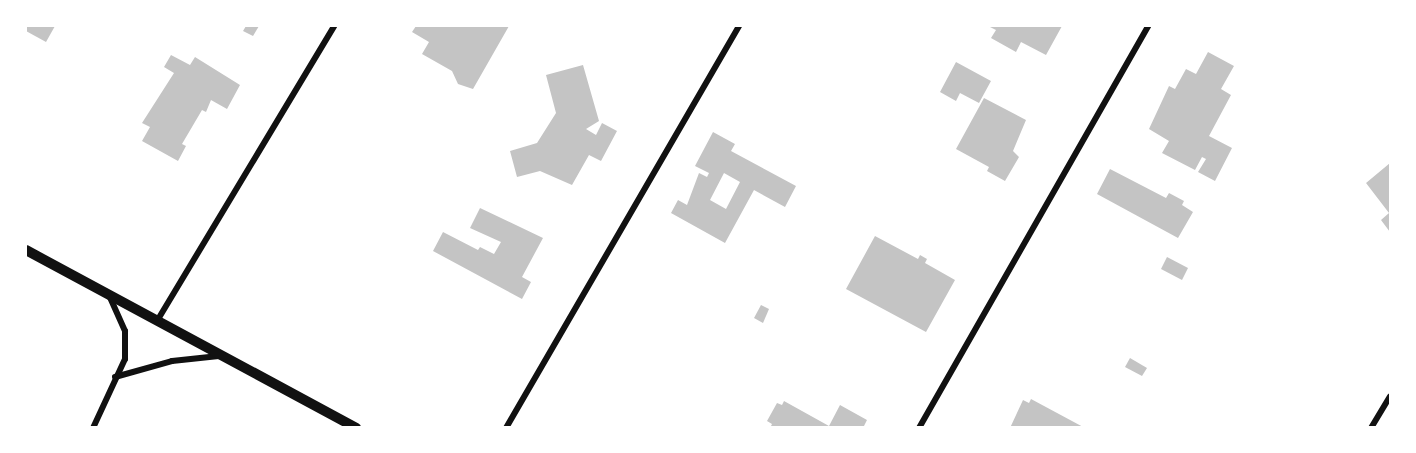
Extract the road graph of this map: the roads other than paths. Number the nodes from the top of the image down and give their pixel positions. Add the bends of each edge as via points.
1 (334, 26) edge
2 (739, 26) edge
3 (1148, 26) edge
4 (26, 250) edge
5 (110, 297) junction
6 (157, 321) junction
7 (222, 356) junction
8 (114, 378) junction
9 (1390, 396) edge
10 (93, 428) edge
11 (356, 428) edge
12 (506, 428) edge
13 (919, 428) edge
14 (1371, 428) edge

1 - 6 street
2 - 12 street
3 - 13 street
4 - 5 street
5 - 6 street
5 - 8 street via 124,331 125,359
6 - 7 street
7 - 8 street via 172,361
7 - 11 street
8 - 10 street
9 - 14 street

